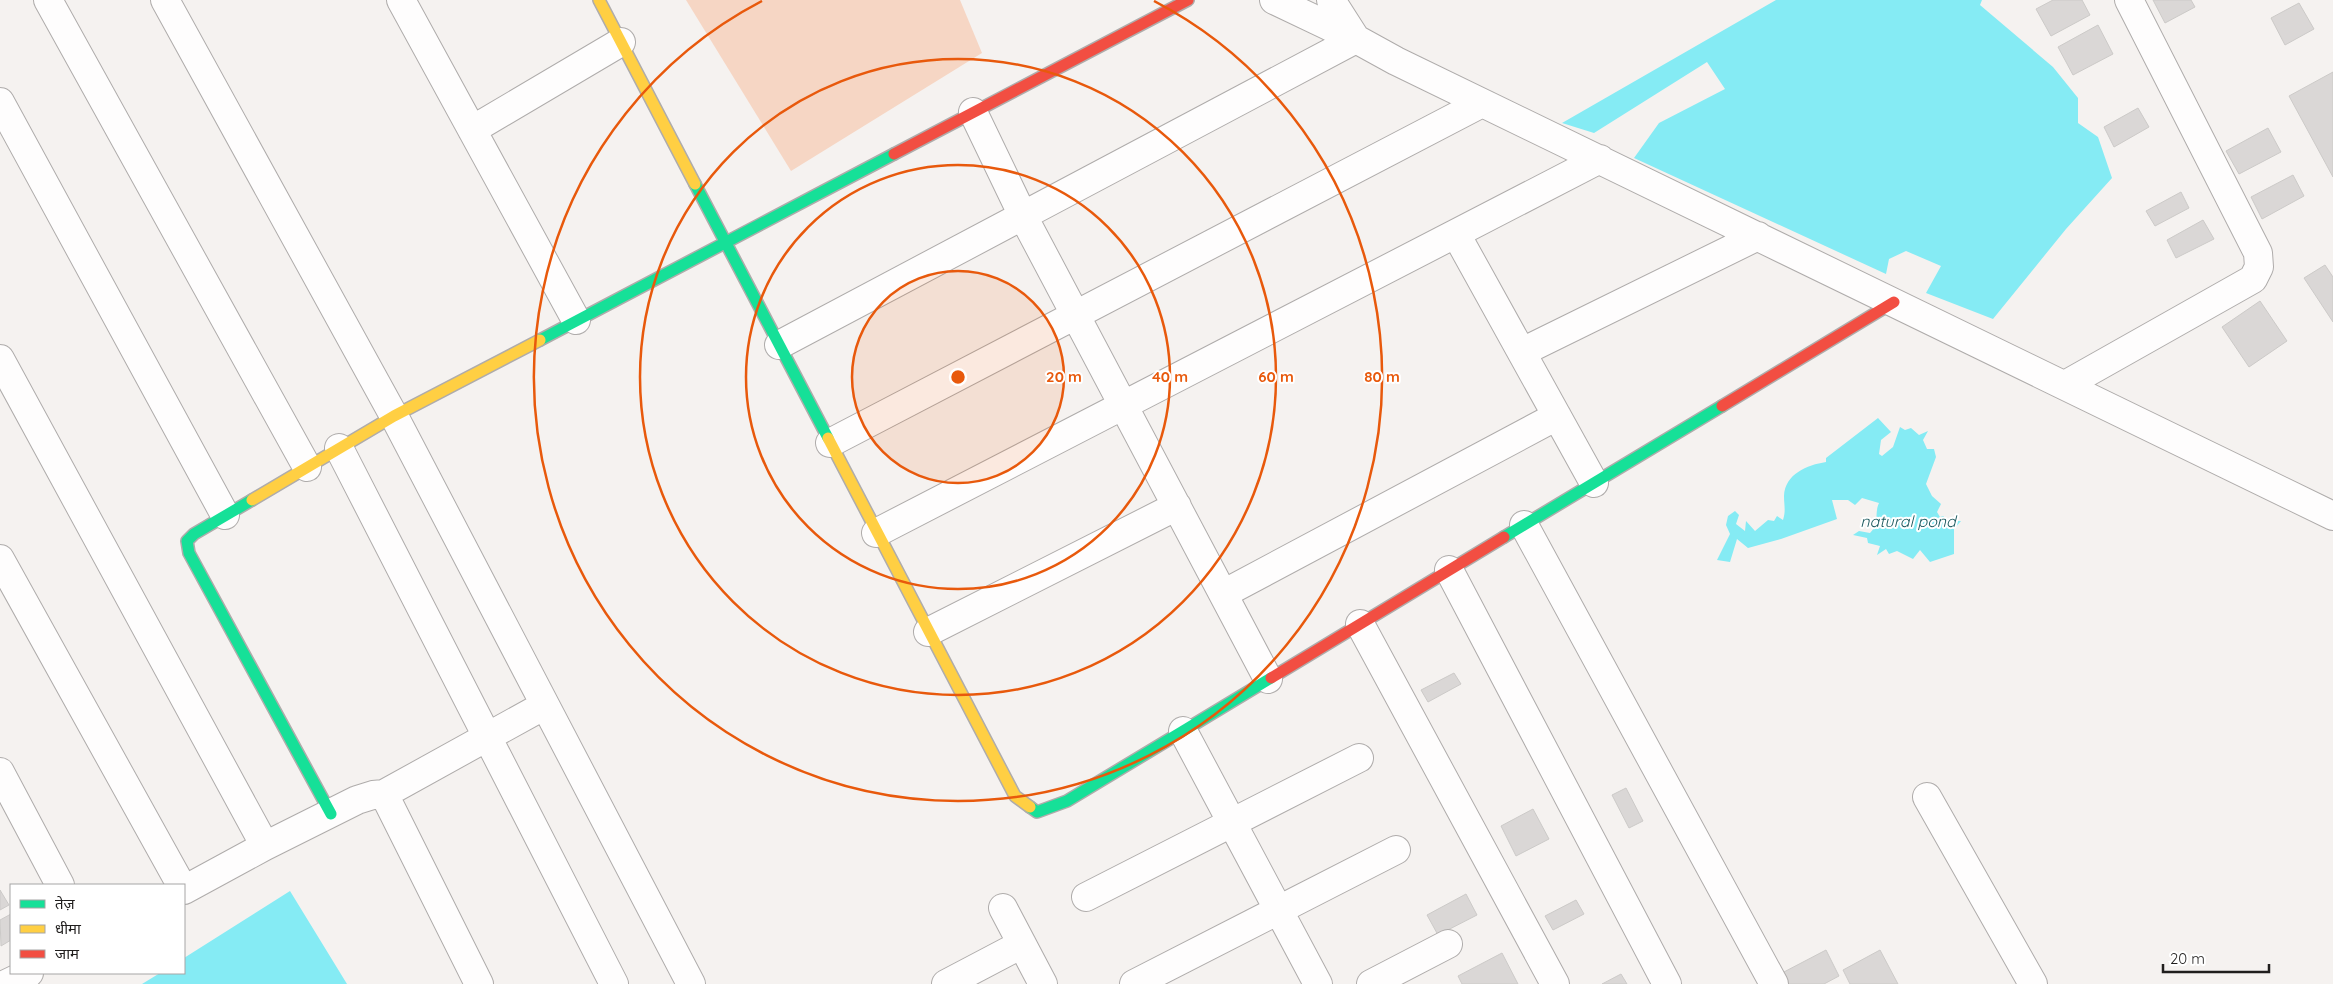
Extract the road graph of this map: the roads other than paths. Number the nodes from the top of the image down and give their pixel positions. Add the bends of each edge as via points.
1 (48, 0) edge
2 (165, 0) edge
3 (401, 0) edge
4 (599, 0) edge
5 (1188, 0) edge
6 (1274, 0) edge
7 (1330, 0) edge
8 (2129, 0) edge
9 (1356, 40) junction
10 (621, 42) junction
11 (0, 102) edge
12 (1482, 103) junction
13 (973, 112) junction
14 (472, 130) junction
15 (1600, 159) junction
16 (1023, 216) junction
17 (1456, 234) junction
18 (1758, 236) junction
19 (725, 242) junction
20 (1894, 302) junction
21 (1076, 315) junction
22 (576, 320) junction
23 (779, 345) junction
24 (1522, 352) junction
25 (0, 359) edge
26 (2066, 385) junction
27 (1123, 406) junction
28 (394, 416) junction
29 (1557, 416) junction
30 (830, 444) junction
31 (339, 448) junction
32 (307, 467) junction
33 (1594, 483) junction
34 (1177, 506) junction
35 (225, 515) junction
36 (2333, 516) edge
37 (1524, 525) junction
38 (876, 533) junction
39 (0, 559) edge
40 (1449, 570) junction
41 (1223, 594) junction
42 (1360, 624) junction
43 (928, 632) junction
44 (1268, 679) junction
45 (545, 705) junction
46 (1183, 730) junction
47 (488, 736) junction
48 (1359, 758) dead end
49 (0, 772) edge
50 (384, 794) junction
51 (1927, 797) dead end
52 (331, 814) junction
53 (1232, 822) junction
54 (264, 846) junction
55 (1396, 850) dead end
56 (59, 884) edge
57 (180, 884) edge
58 (185, 889) edge
59 (1086, 897) dead end
60 (1004, 908) dead end
61 (1278, 909) junction
62 (1022, 944) junction
63 (1448, 944) dead end
64 (27, 974) edge
65 (6, 984) edge
66 (479, 984) edge
67 (614, 984) edge
68 (691, 984) edge
69 (946, 984) edge
70 (1043, 984) edge
71 (1134, 984) edge
72 (1318, 984) edge
73 (1372, 984) edge
74 (1555, 984) edge
75 (1667, 984) edge
76 (1774, 984) edge
77 (2033, 984) edge

1 - 32 street
2 - 28 street
3 - 14 street
4 - 10 street
5 - 13 street
6 - 9 street
7 - 9 street
8 - 26 street via 2258,253 2259,267 2253,278
9 - 12 street
9 - 16 street
10 - 14 street
10 - 19 street
11 - 35 street
12 - 15 street
12 - 21 street
13 - 16 street
13 - 19 street
14 - 22 street
15 - 17 street
15 - 18 street
16 - 21 street
16 - 23 street
17 - 24 street
17 - 27 street
18 - 20 street
18 - 24 street
19 - 22 street
19 - 23 street
20 - 26 street
20 - 33 street
21 - 27 street
21 - 30 street
22 - 28 street
23 - 30 street
24 - 29 street
25 - 54 street
26 - 36 street
27 - 34 street
27 - 38 street
28 - 31 street
28 - 45 street
29 - 33 street
29 - 41 street
30 - 38 street
31 - 32 street
31 - 47 street
32 - 35 street
33 - 37 street
34 - 41 street
34 - 43 street
35 - 52 street via 190,538 188,553
37 - 40 street
37 - 76 street
38 - 43 street
39 - 57 street
40 - 42 street
40 - 75 street
41 - 44 street
42 - 44 street
42 - 74 street
43 - 46 street via 1015,796 1037,812 1067,801
44 - 46 street
45 - 47 street
45 - 68 street
46 - 53 street
47 - 50 street
47 - 67 street
48 - 53 street
49 - 56 street
50 - 52 street via 357,800
50 - 66 street
51 - 77 street
52 - 54 street
53 - 59 street
53 - 61 street
54 - 58 street
55 - 61 street
60 - 62 street
61 - 71 street
61 - 72 street
62 - 69 street
62 - 70 street
63 - 73 street
64 - 65 street

